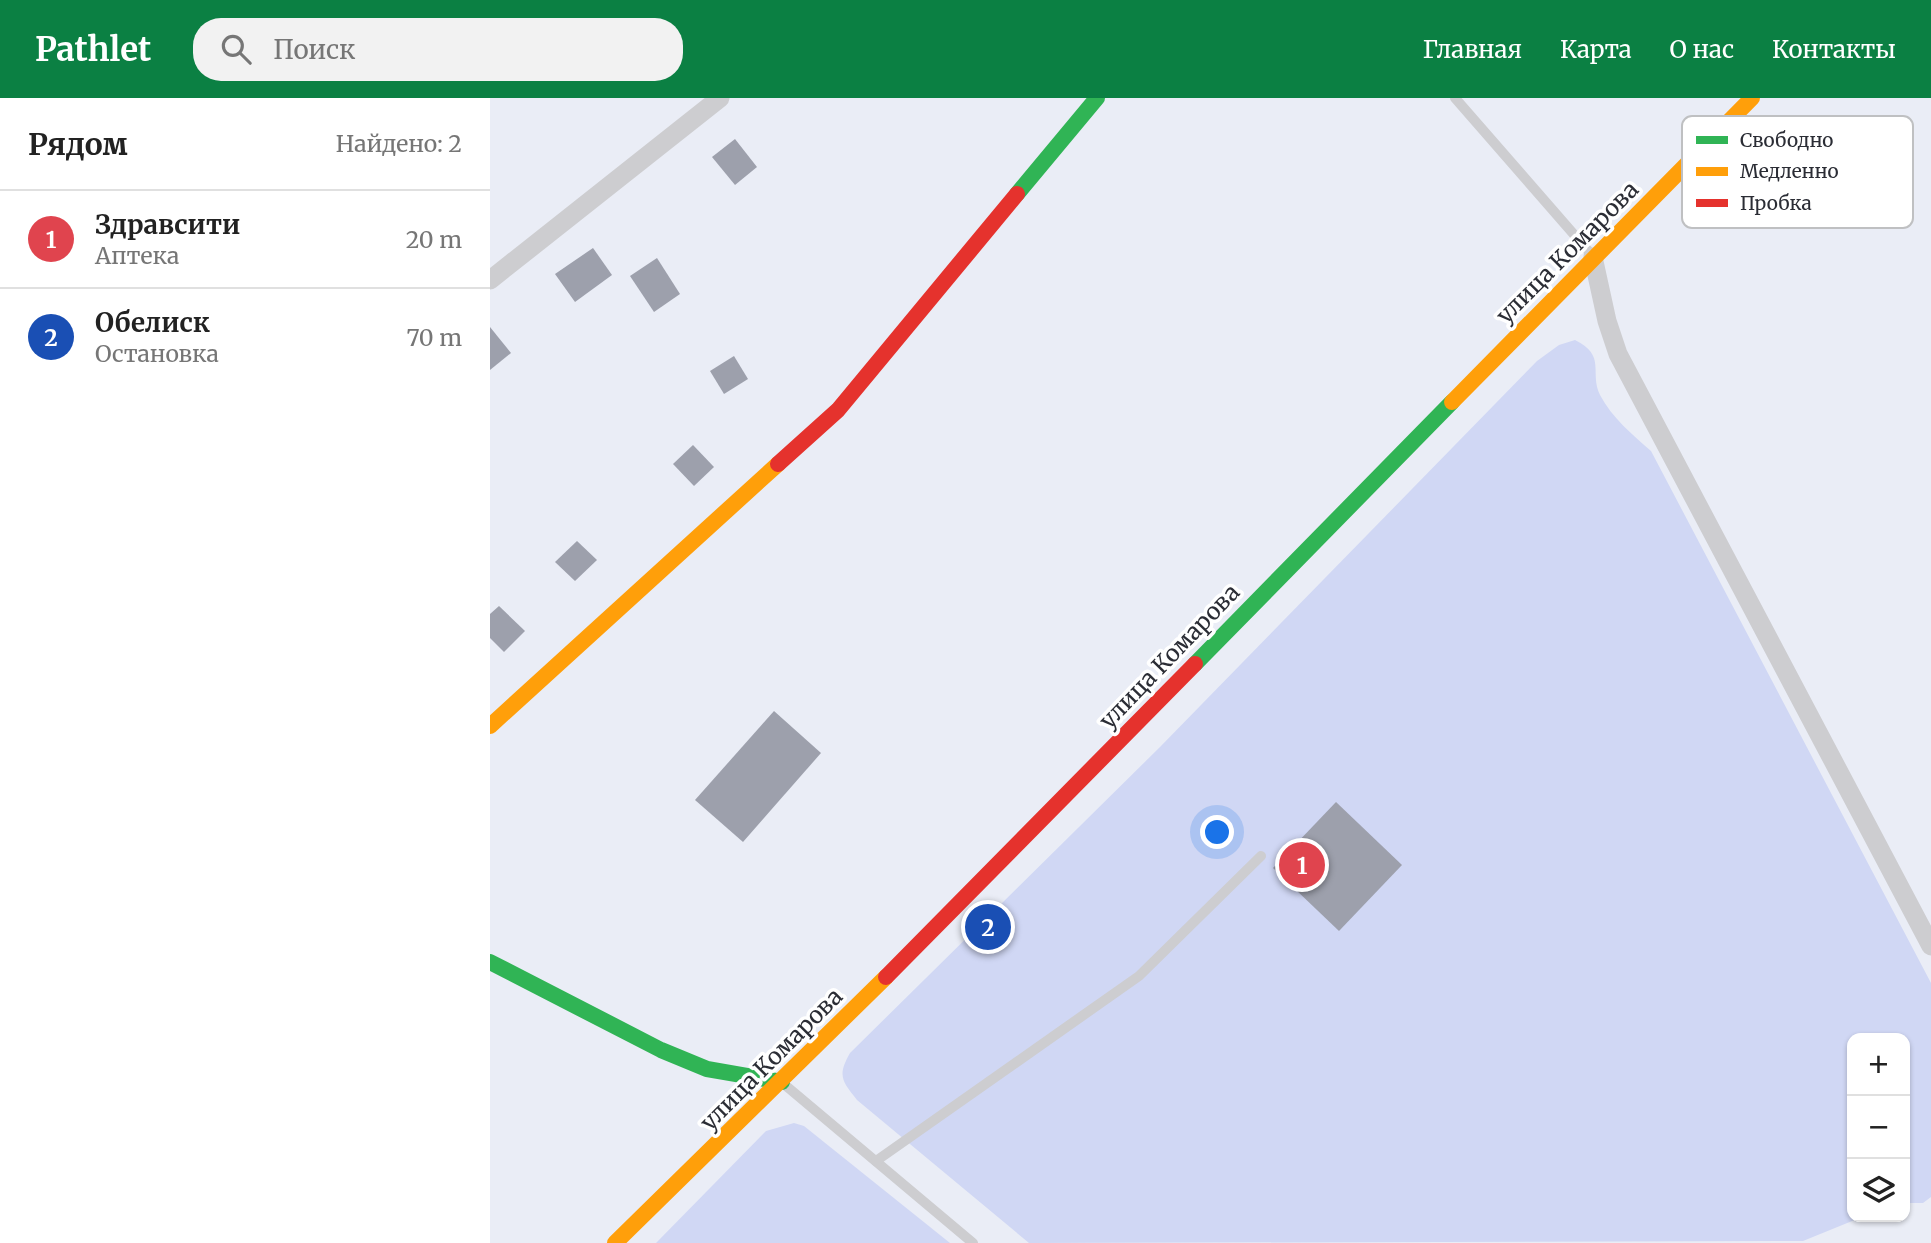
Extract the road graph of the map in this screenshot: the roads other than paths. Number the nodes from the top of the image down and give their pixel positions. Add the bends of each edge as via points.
1 (720, 98) edge
2 (1097, 98) edge
3 (1455, 98) edge
4 (1752, 98) edge
5 (1734, 116) edge
6 (1682, 168) edge
7 (1593, 257) junction
8 (490, 280) edge
9 (490, 726) edge
10 (1261, 856) dead end
11 (1931, 946) edge
12 (490, 962) edge
13 (782, 1082) junction
14 (876, 1161) junction
15 (615, 1243) edge
16 (972, 1243) edge

1 - 8 street
2 - 9 main road via 838,410
3 - 7 lane
4 - 5 main road, улица Комарова
6 - 7 main road, улица Комарова
7 - 11 street via 1618,354
7 - 13 main road, улица Комарова
10 - 14 lane via 1139,976
12 - 13 main road via 707,1069
13 - 14 lane
13 - 15 main road, улица Комарова
14 - 16 lane

